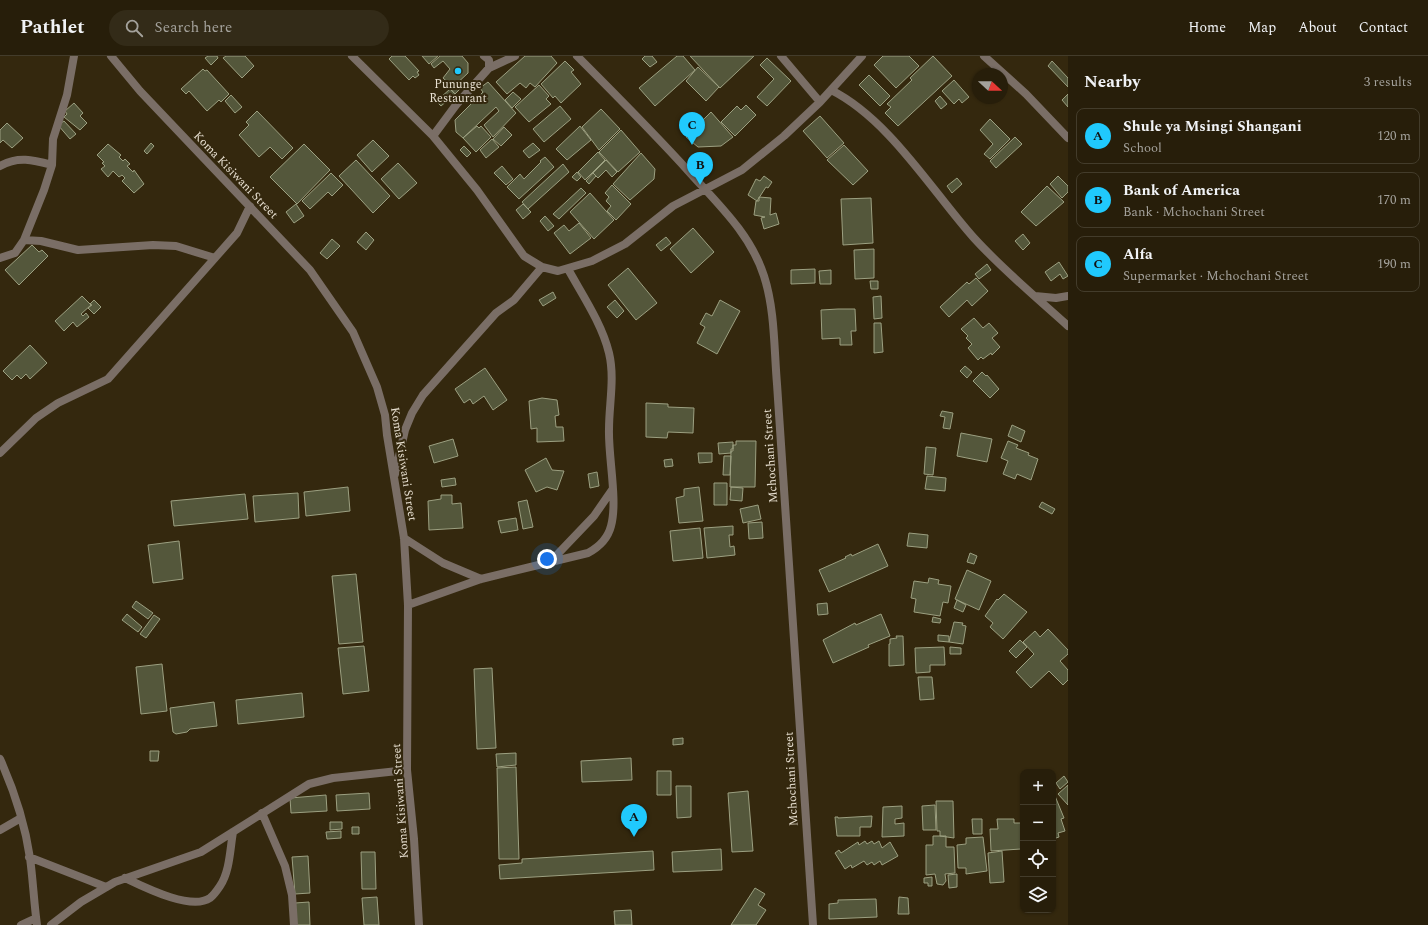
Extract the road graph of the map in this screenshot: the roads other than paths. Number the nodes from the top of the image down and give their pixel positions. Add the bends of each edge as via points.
1 (74, 56) edge
2 (111, 56) edge
3 (352, 56) edge
4 (484, 56) edge
5 (515, 56) edge
6 (577, 56) edge
7 (781, 56) edge
8 (862, 56) edge
9 (984, 56) edge
10 (489, 68) junction
11 (831, 90) junction
12 (820, 102) junction
13 (433, 136) junction
14 (1068, 138) edge
15 (52, 165) junction
16 (0, 166) edge
17 (705, 190) junction
18 (250, 206) junction
19 (24, 240) junction
20 (0, 258) edge
21 (215, 258) junction
22 (542, 267) junction
23 (568, 269) junction
24 (1035, 296) junction
25 (1068, 296) edge
26 (1068, 326) edge
27 (0, 452) edge
28 (395, 477) junction
29 (612, 490) junction
30 (404, 538) junction
31 (552, 560) junction
32 (481, 579) junction
33 (408, 604) junction
34 (0, 759) edge
35 (407, 770) junction
36 (262, 813) junction
37 (21, 818) junction
38 (0, 830) edge
39 (233, 832) junction
40 (30, 857) junction
41 (125, 878) junction
42 (106, 887) junction
43 (36, 922) edge
44 (21, 925) edge
45 (52, 925) edge
46 (294, 925) edge
47 (419, 925) edge
48 (813, 925) edge

1 - 15 street via 67,95 53,139
2 - 18 street, Koma Kisiwani Street via 140,91
3 - 13 street
4 - 10 street via 488,60
5 - 10 street
6 - 17 street, Mchochani Street via 630,108
7 - 12 street
8 - 11 street
9 - 14 street via 1026,94
10 - 13 street
11 - 12 street
11 - 24 street via 870,117 903,151 975,239
12 - 17 street via 742,170
13 - 22 street via 477,190 524,256
15 - 16 street via 25,158
15 - 19 street
17 - 23 street via 673,206 625,244 592,261
17 - 48 street, Mchochani Street via 725,210 744,236 764,276 768,292 777,384
18 - 21 street via 237,233
18 - 28 street, Koma Kisiwani Street via 310,270 354,332 377,387 385,415
19 - 20 street via 15,254
19 - 21 street via 41,241 78,250 176,246
21 - 27 street via 108,379 58,403 36,418
22 - 23 street via 558,271
22 - 28 street via 514,300 496,313 423,395 412,412 405,430
23 - 29 street via 595,319 609,352 612,382 609,430
24 - 25 street
24 - 26 street
28 - 30 street, Koma Kisiwani Street
29 - 31 street via 594,516
29 - 31 street via 613,516 603,541 588,552
30 - 32 street via 443,563
30 - 33 street, Koma Kisiwani Street
31 - 32 street
32 - 33 street
33 - 35 street, Koma Kisiwani Street
34 - 37 street
35 - 36 street via 333,778 309,784
35 - 47 street, Koma Kisiwani Street
36 - 39 street
36 - 46 street via 285,866 292,895
37 - 38 street
37 - 40 street
39 - 41 street via 193,855
39 - 41 street via 227,870 221,885 210,898 194,902 174,898
40 - 42 street
40 - 43 street
41 - 42 street
42 - 45 street
43 - 44 street

